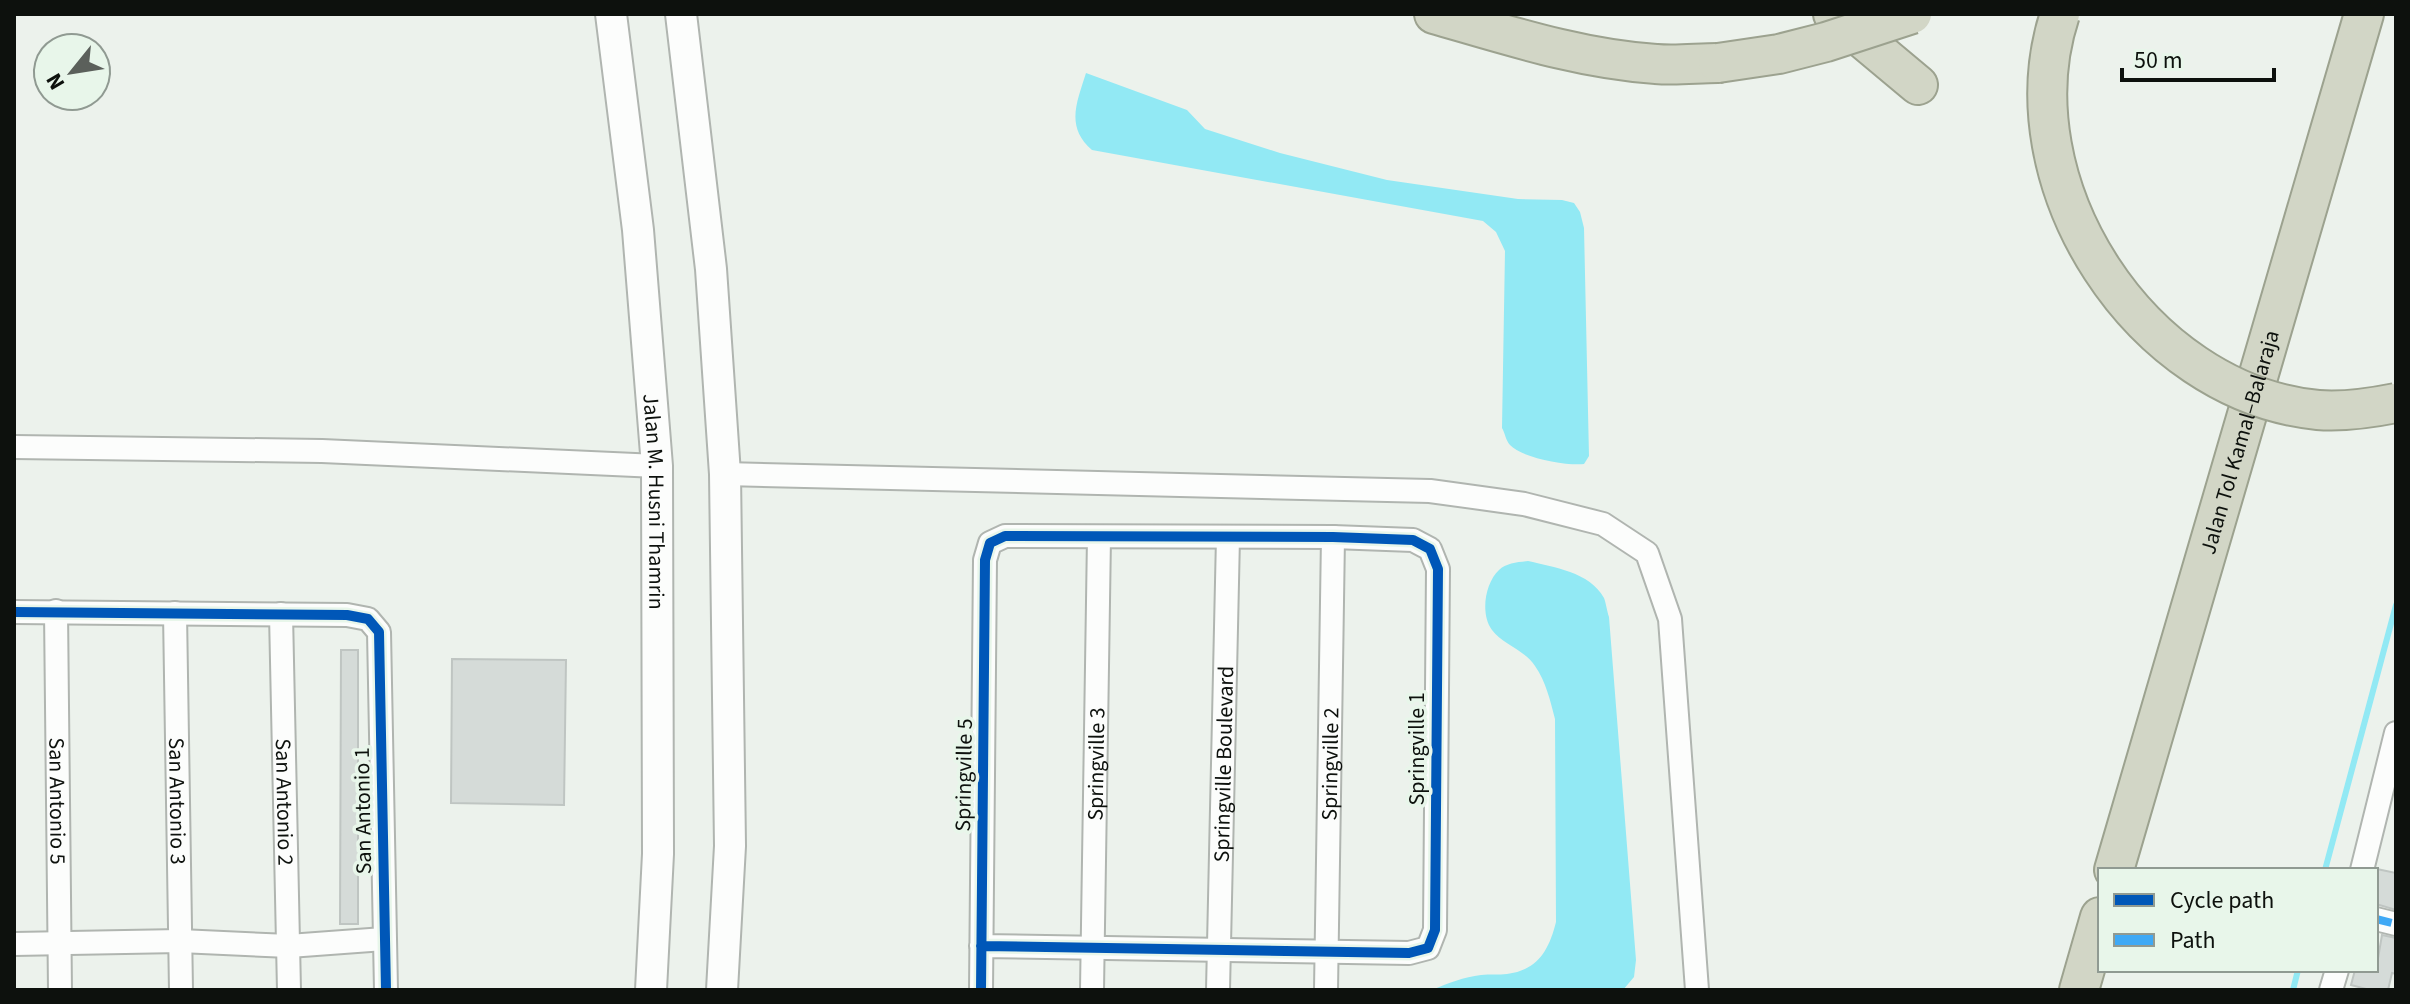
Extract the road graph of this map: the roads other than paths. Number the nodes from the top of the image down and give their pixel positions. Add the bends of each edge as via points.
1 (611, 14) edge
2 (681, 14) edge
3 (1434, 14) edge
4 (1833, 14) edge
5 (1912, 14) edge
6 (2060, 14) edge
7 (2364, 14) edge
8 (1918, 85) dead end
9 (2396, 403) edge
10 (14, 447) edge
11 (657, 466) junction
12 (725, 474) junction
13 (1099, 537) junction
14 (1228, 537) junction
15 (1333, 537) junction
16 (56, 611) junction
17 (14, 612) edge
18 (175, 613) junction
19 (281, 614) junction
20 (2396, 733) edge
21 (2115, 868) edge
22 (2362, 868) edge
23 (2098, 924) edge
24 (384, 939) junction
25 (180, 941) junction
26 (14, 944) edge
27 (60, 944) junction
28 (289, 946) junction
29 (981, 946) junction
30 (1093, 948) junction
31 (1219, 950) junction
32 (1326, 952) junction
33 (60, 990) edge
34 (181, 990) edge
35 (289, 990) edge
36 (386, 990) edge
37 (651, 990) edge
38 (722, 990) edge
39 (981, 990) edge
40 (1092, 990) edge
41 (1218, 990) edge
42 (1326, 990) edge
43 (1697, 990) edge
44 (2079, 990) edge

1 - 11 main road, Jalan M. Husni Thamrin via 638,230
2 - 12 main road via 711,269
3 - 5 highway, bridge via 1598,58 1659,65 1779,54
4 - 8 highway
6 - 9 highway, bridge via 2048,89 2055,163 2083,239 2132,309 2195,365 2275,401 2318,410
7 - 21 highway, Jalan Tol Kamal–Balaraja
10 - 11 street via 322,451
11 - 37 main road, Jalan M. Husni Thamrin via 659,838
12 - 38 main road via 730,846
12 - 43 street via 1430,491 1524,504 1603,524 1647,553 1670,619
13 - 14 street
13 - 29 street, Springville 5 via 1005,536 990,543 985,560
13 - 30 street, Springville 3
14 - 15 street
14 - 31 street, Springville Boulevard
15 - 32 street, Springville 2
15 - 32 street, Springville 1 via 1413,540 1430,549 1438,569 1435,930 1428,948 1409,953
16 - 17 street
16 - 18 street
16 - 27 street, San Antonio 5
18 - 19 street
18 - 25 street, San Antonio 3
19 - 24 street, San Antonio 1 via 347,615 368,619 379,632
19 - 28 street, San Antonio 2
20 - 22 street
23 - 44 highway
24 - 28 street
24 - 36 street, San Antonio 1
25 - 27 street
25 - 28 street
25 - 34 street, San Antonio 3
26 - 27 street
27 - 33 street, San Antonio 5
28 - 35 street, San Antonio 2
29 - 30 street
29 - 39 street, Springville 5
30 - 31 street
30 - 40 street, Springville 3
31 - 32 street
31 - 41 street, Springville Boulevard
32 - 42 street, Springville 2

